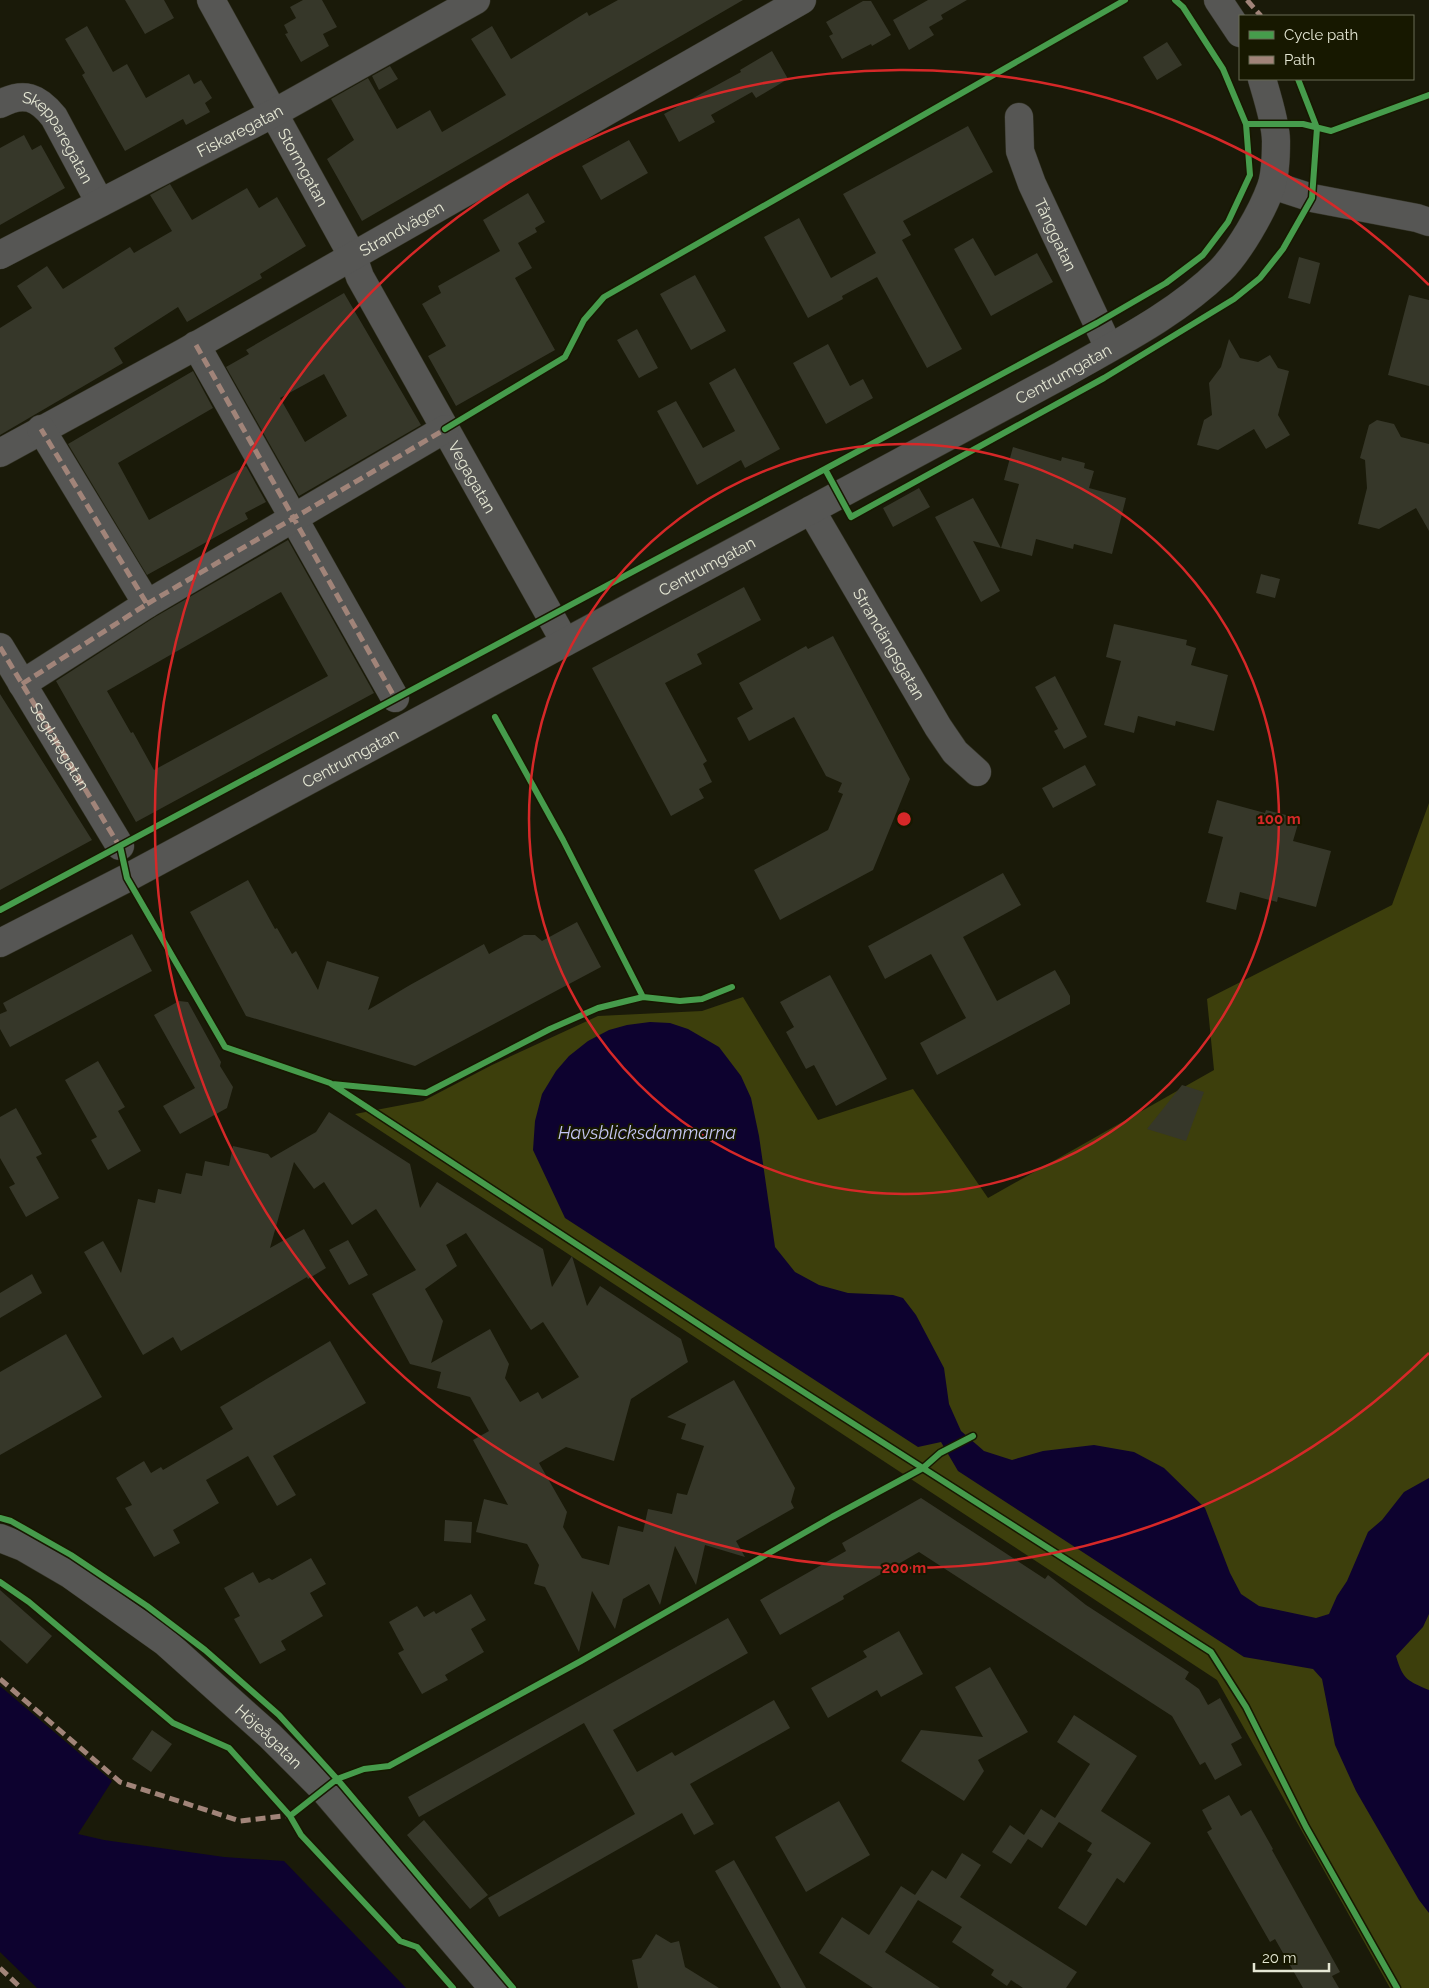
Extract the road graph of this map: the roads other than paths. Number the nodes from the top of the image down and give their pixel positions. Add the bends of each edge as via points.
1 (211, 0) edge
2 (476, 0) edge
3 (802, 0) edge
4 (1218, 0) edge
5 (1239, 32) edge
6 (1262, 80) edge
7 (0, 104) edge
8 (274, 112) junction
9 (1019, 118) dead end
10 (1272, 185) junction
11 (100, 202) junction
12 (1429, 222) edge
13 (0, 255) edge
14 (353, 257) junction
15 (196, 345) junction
16 (1109, 348) junction
17 (445, 429) junction
18 (42, 430) junction
19 (0, 453) edge
20 (811, 510) junction
21 (294, 518) junction
22 (147, 604) junction
23 (565, 642) junction
24 (0, 647) edge
25 (22, 684) junction
26 (395, 698) dead end
27 (977, 772) dead end
28 (120, 846) dead end
29 (0, 943) edge
30 (0, 1538) edge
31 (493, 1988) edge

1 - 8 street, Stormgatan
2 - 8 street, Fiskaregatan
3 - 14 street, Strandvägen
4 - 5 street
6 - 10 street, Centrumgatan via 1276,140
7 - 11 street, Skepparegatan via 21,97 34,98 46,107
8 - 11 street, Fiskaregatan
8 - 14 street, Stormgatan
9 - 16 street, Tånggatan via 1020,151 1032,184
10 - 12 street via 1312,198
10 - 16 street, Centrumgatan via 1245,238 1221,270 1181,304
11 - 13 street, Fiskaregatan
14 - 15 street, Strandvägen
14 - 17 street, Vegagatan via 360,276
15 - 18 street, Strandvägen
15 - 21 street
16 - 20 street, Centrumgatan
17 - 21 street
17 - 23 street, Vegagatan
18 - 19 street, Strandvägen
18 - 22 street
20 - 23 street, Centrumgatan
20 - 27 street, Strandängsgatan via 938,727 955,752
21 - 22 street
21 - 26 street
22 - 25 street
23 - 29 street, Centrumgatan
24 - 25 street, Seglaregatan
25 - 28 street, Seglaregatan
30 - 31 street, Höjeågatan via 23,1547 71,1576 165,1642 270,1736 324,1790

